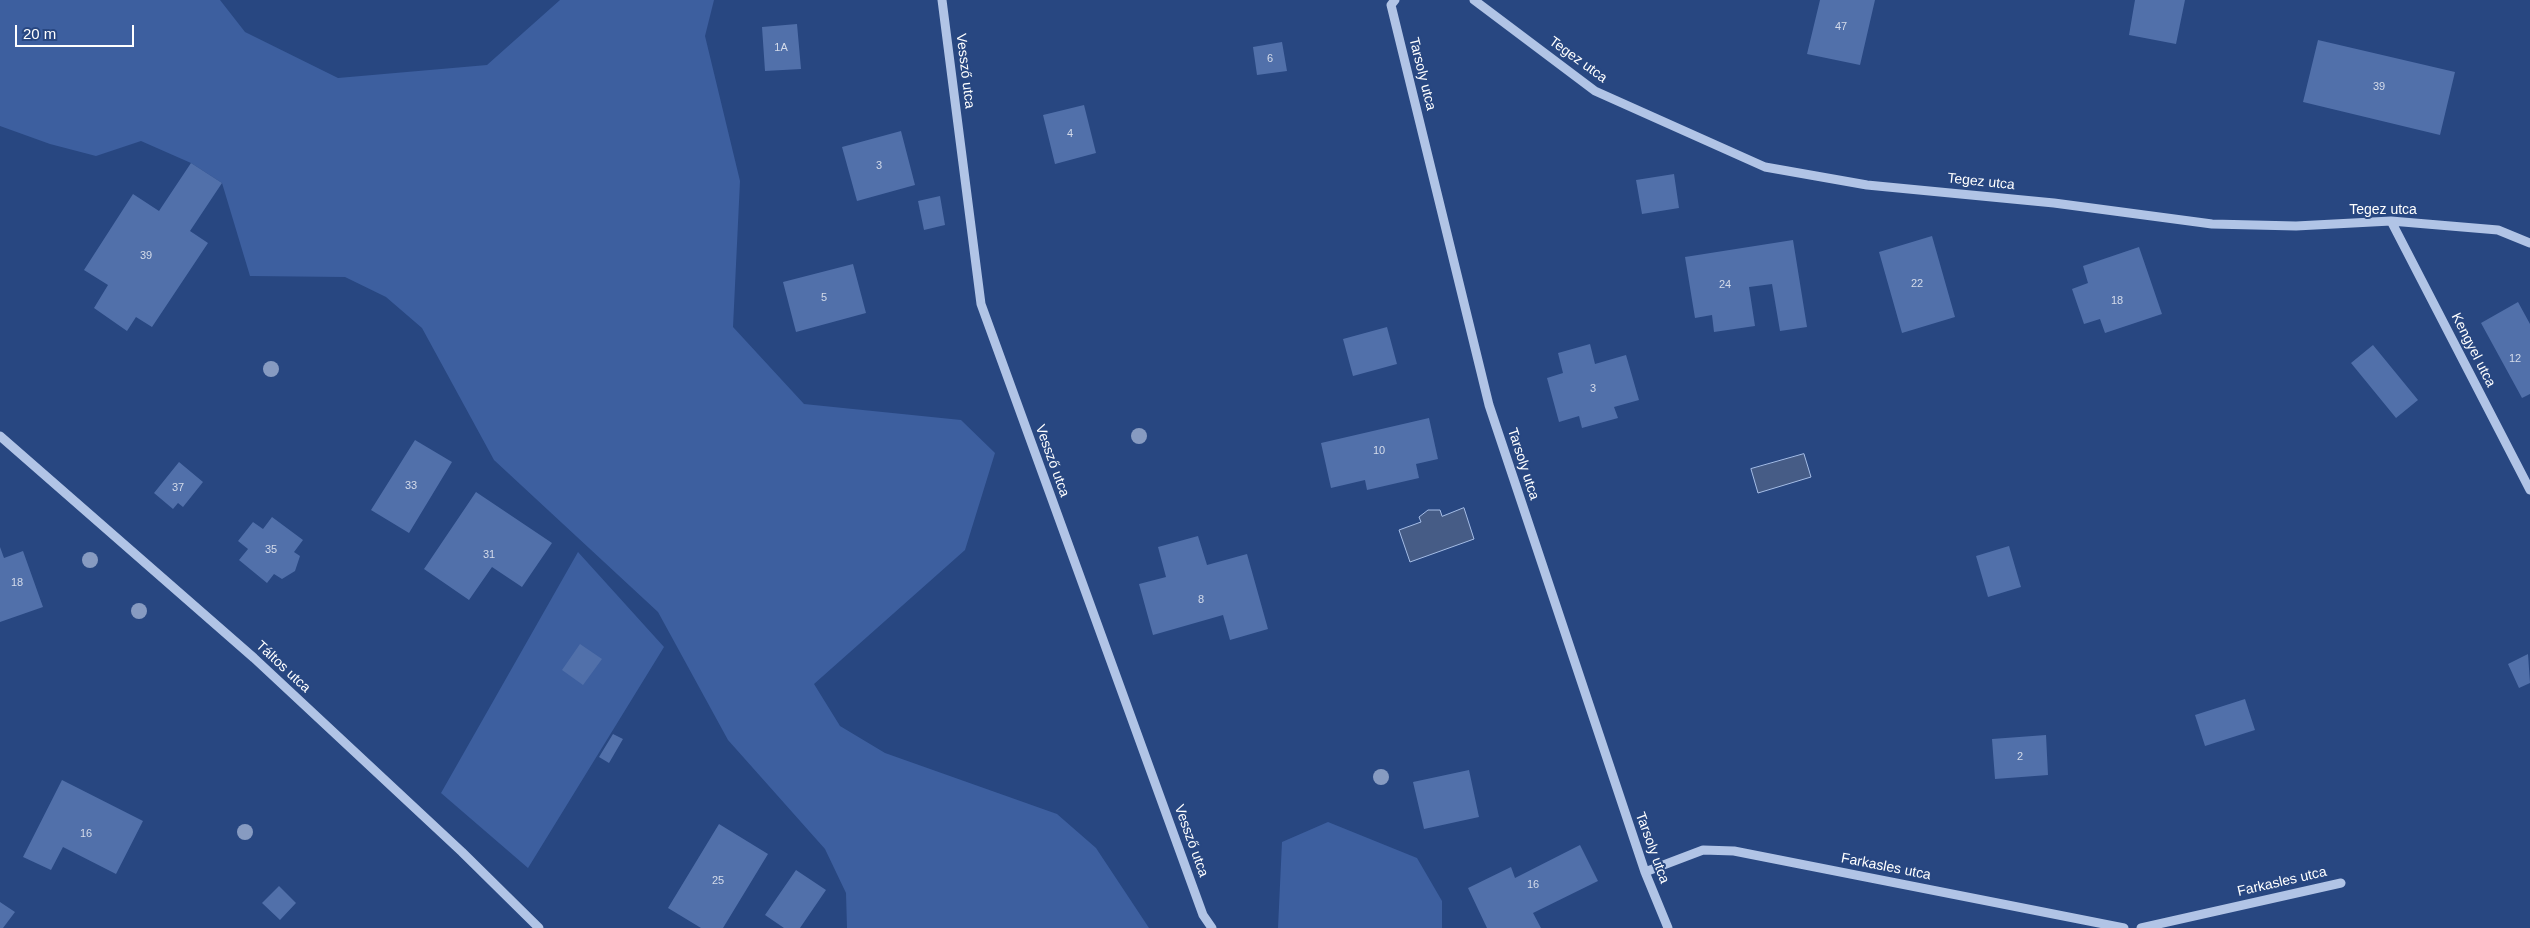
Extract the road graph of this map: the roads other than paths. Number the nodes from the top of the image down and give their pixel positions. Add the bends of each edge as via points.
1 (942, 0) edge
2 (1395, 0) edge
3 (1474, 0) edge
4 (2391, 221) junction
5 (2530, 243) edge
6 (0, 436) edge
7 (2530, 490) edge
8 (1645, 872) junction
9 (2341, 883) dead end
10 (539, 928) edge
11 (1212, 928) edge
12 (1668, 928) edge
13 (2124, 928) edge
14 (2141, 928) edge

1 - 11 street, Vessző utca via 980,304 1203,915
2 - 8 street, Tarsoly utca via 1390,5 1490,405
3 - 4 street, Tegez utca via 1594,91 1765,167 1867,185 2054,203 2212,224 2296,226
4 - 5 street, Tegez utca via 2498,230
4 - 7 street, Kengyel utca
6 - 10 street, Táltos utca via 254,658
8 - 12 street, Tarsoly utca
8 - 13 street, Farkasles utca via 1703,850 1734,851
9 - 14 street, Farkasles utca

